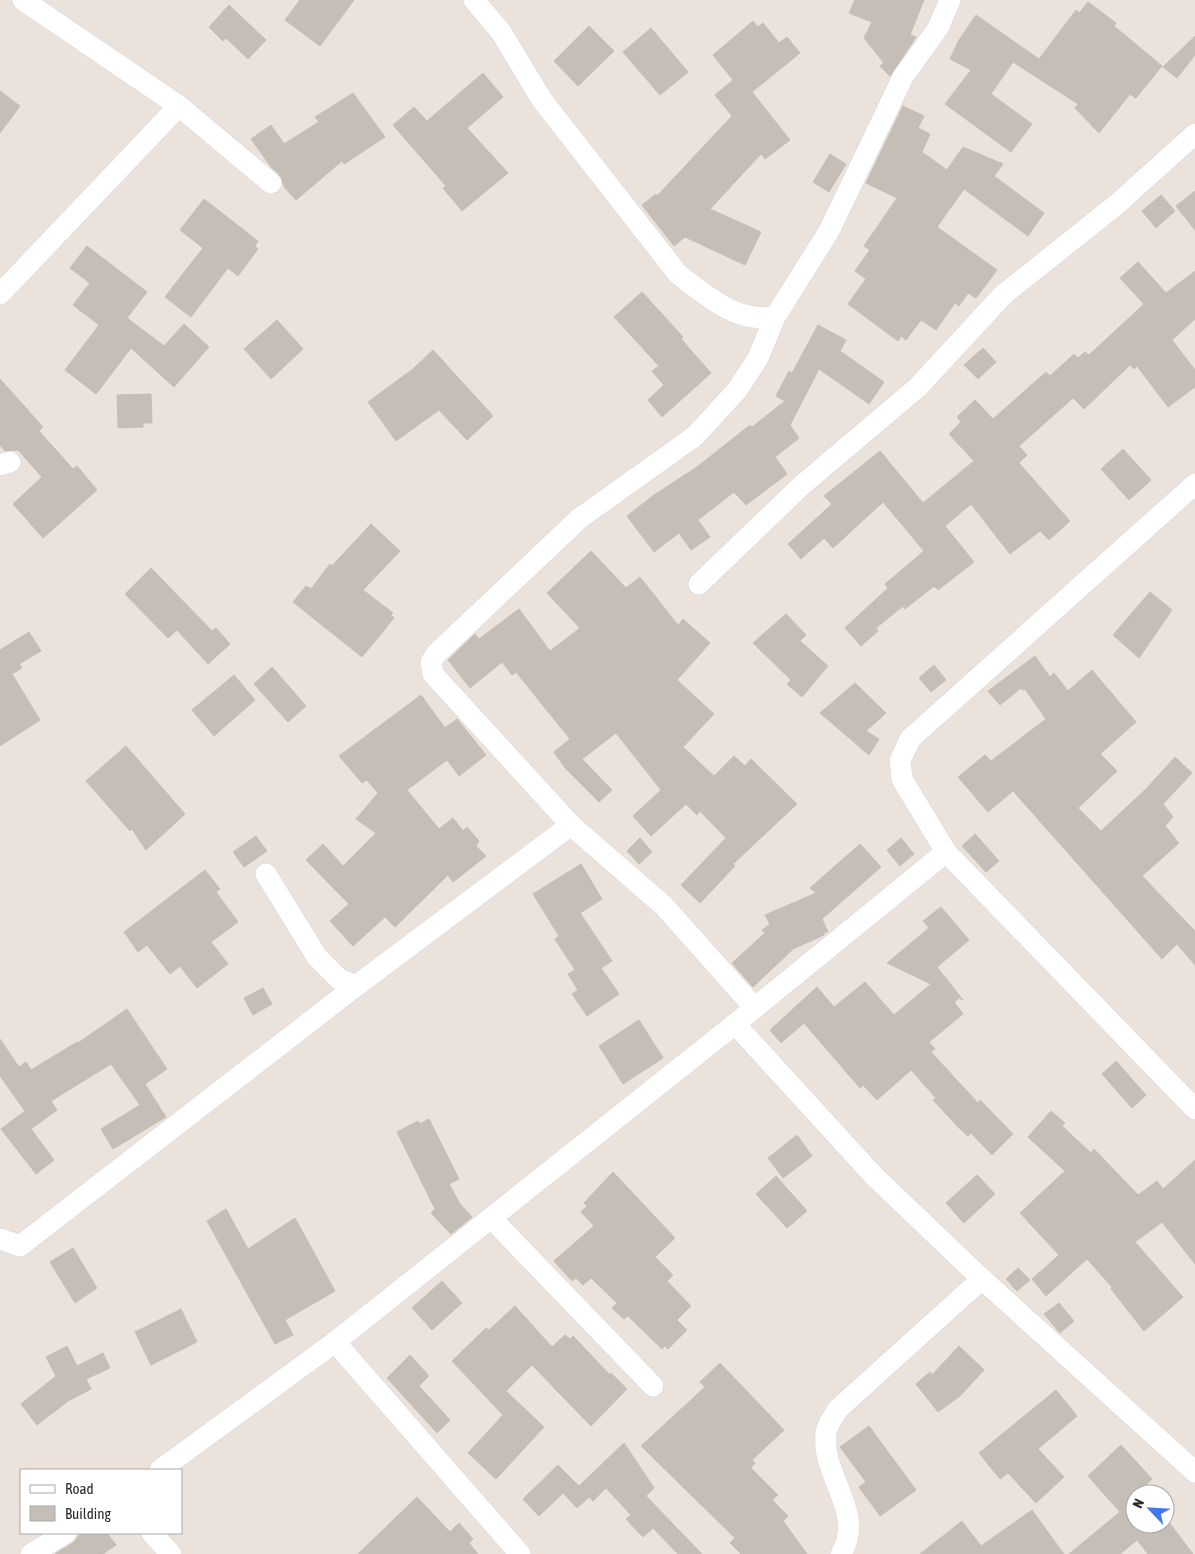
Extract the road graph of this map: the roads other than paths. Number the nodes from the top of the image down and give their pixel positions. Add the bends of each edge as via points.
1 (23, 0) edge
2 (474, 0) edge
3 (950, 0) edge
4 (178, 106) junction
5 (1195, 134) edge
6 (271, 183) dead end
7 (0, 294) edge
8 (775, 317) junction
9 (1195, 484) edge
10 (699, 584) dead end
11 (571, 825) junction
12 (946, 852) junction
13 (266, 874) dead end
14 (356, 986) junction
15 (754, 1008) junction
16 (735, 1024) junction
17 (1195, 1109) edge
18 (491, 1218) junction
19 (0, 1239) edge
20 (982, 1278) junction
21 (335, 1342) junction
22 (653, 1386) dead end
23 (161, 1469) edge
24 (1195, 1472) edge
25 (64, 1534) edge
26 (153, 1534) edge
27 (32, 1554) edge
28 (171, 1554) edge
29 (520, 1554) edge
30 (841, 1554) edge

1 - 4 street
2 - 8 street via 501,32 542,100 678,274 703,294 736,313 749,318
3 - 8 street via 938,28 898,85 829,231
4 - 6 street
4 - 7 street
5 - 10 street via 1116,205 1003,296 918,387 801,486
8 - 11 street via 758,358 738,389 696,436 580,518 431,662 433,674
9 - 12 street via 910,739 900,761 902,779
11 - 14 street
11 - 15 street via 664,906
12 - 15 street
12 - 17 street
13 - 14 street via 317,957 339,978
14 - 19 street via 20,1246
15 - 16 street
16 - 18 street
16 - 20 street via 874,1176
18 - 21 street
18 - 22 street
20 - 24 street
20 - 30 street via 838,1409 826,1433 828,1462 850,1521
21 - 23 street
21 - 29 street
25 - 27 street
26 - 28 street

